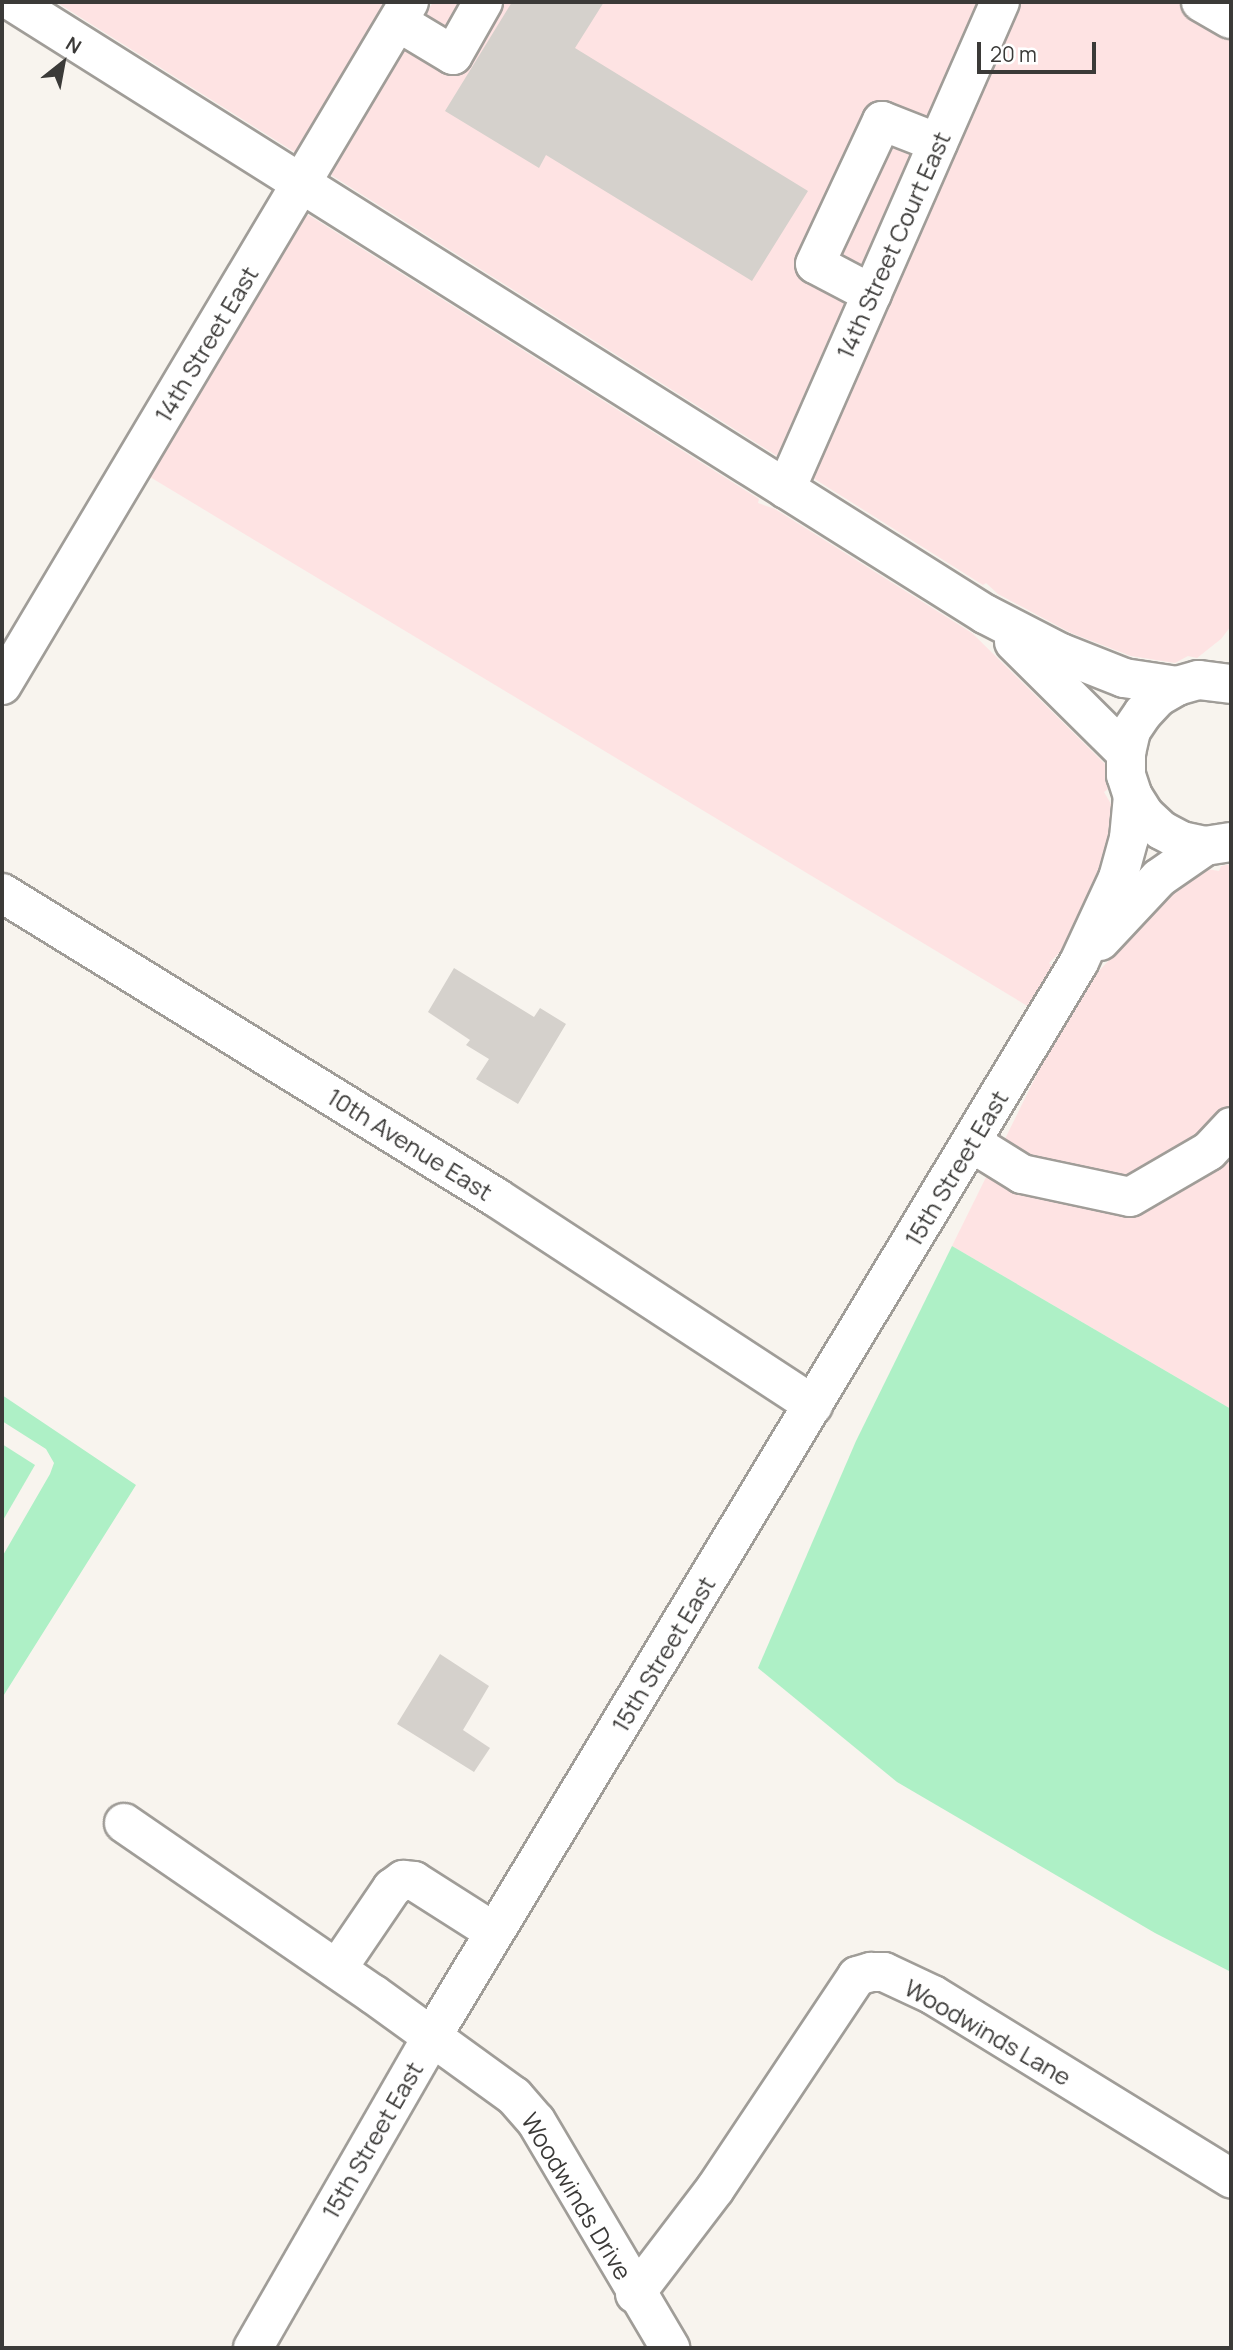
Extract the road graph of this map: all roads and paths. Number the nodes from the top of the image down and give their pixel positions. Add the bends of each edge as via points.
1 (13, 2) edge
2 (483, 2) edge
3 (1000, 2) edge
4 (1201, 2) edge
5 (404, 12) edge
6 (1231, 19) edge
7 (938, 143) junction
8 (302, 184) junction
9 (872, 294) junction
10 (786, 489) junction
11 (985, 614) junction
12 (1211, 677) edge
13 (2, 685) edge
14 (1126, 753) junction
15 (1133, 796) junction
16 (1218, 844) edge
17 (2, 892) edge
18 (1079, 962) junction
19 (1231, 1127) edge
20 (972, 1143) junction
21 (813, 1405) junction
22 (124, 1823) dead end
23 (494, 1933) junction
24 (337, 1969) junction
25 (431, 2038) junction
26 (1231, 2178) edge
27 (635, 2294) junction
28 (253, 2348) edge
29 (670, 2348) edge

1 - 8 street
2 - 5 street via 453,55
3 - 7 street, 14th Street Court East
4 - 6 street
5 - 8 street, 14th Street East
7 - 9 street, 14th Street Court East
7 - 9 street via 882,121 815,264
8 - 10 street
8 - 13 street, 14th Street East
9 - 10 street, 14th Street Court East
10 - 11 street
11 - 12 street via 1061,653 1124,678
11 - 14 street
12 - 14 street via 1158,697 1132,731
14 - 15 street via 1126,775
15 - 16 street via 1161,830 1182,841
15 - 18 street, 15th Street East via 1129,838 1118,878
16 - 18 street, 15th Street East via 1159,878
17 - 21 street, 10th Avenue East via 497,1198
18 - 20 street, 15th Street East
19 - 20 street via 1209,1152 1130,1197 1022,1174
20 - 21 street, 15th Street East
21 - 23 street, 15th Street East
22 - 24 street, Woodwinds Drive
23 - 24 street via 414,1881 403,1880 391,1888
23 - 25 street, 15th Street East
24 - 25 street, Woodwinds Drive
25 - 27 street, Woodwinds Drive via 497,2082 536,2121
25 - 28 street, 15th Street East
26 - 27 street, Woodwinds Lane via 933,1995 884,1972 872,1972 857,1976 715,2189
27 - 29 street, Woodwinds Drive

